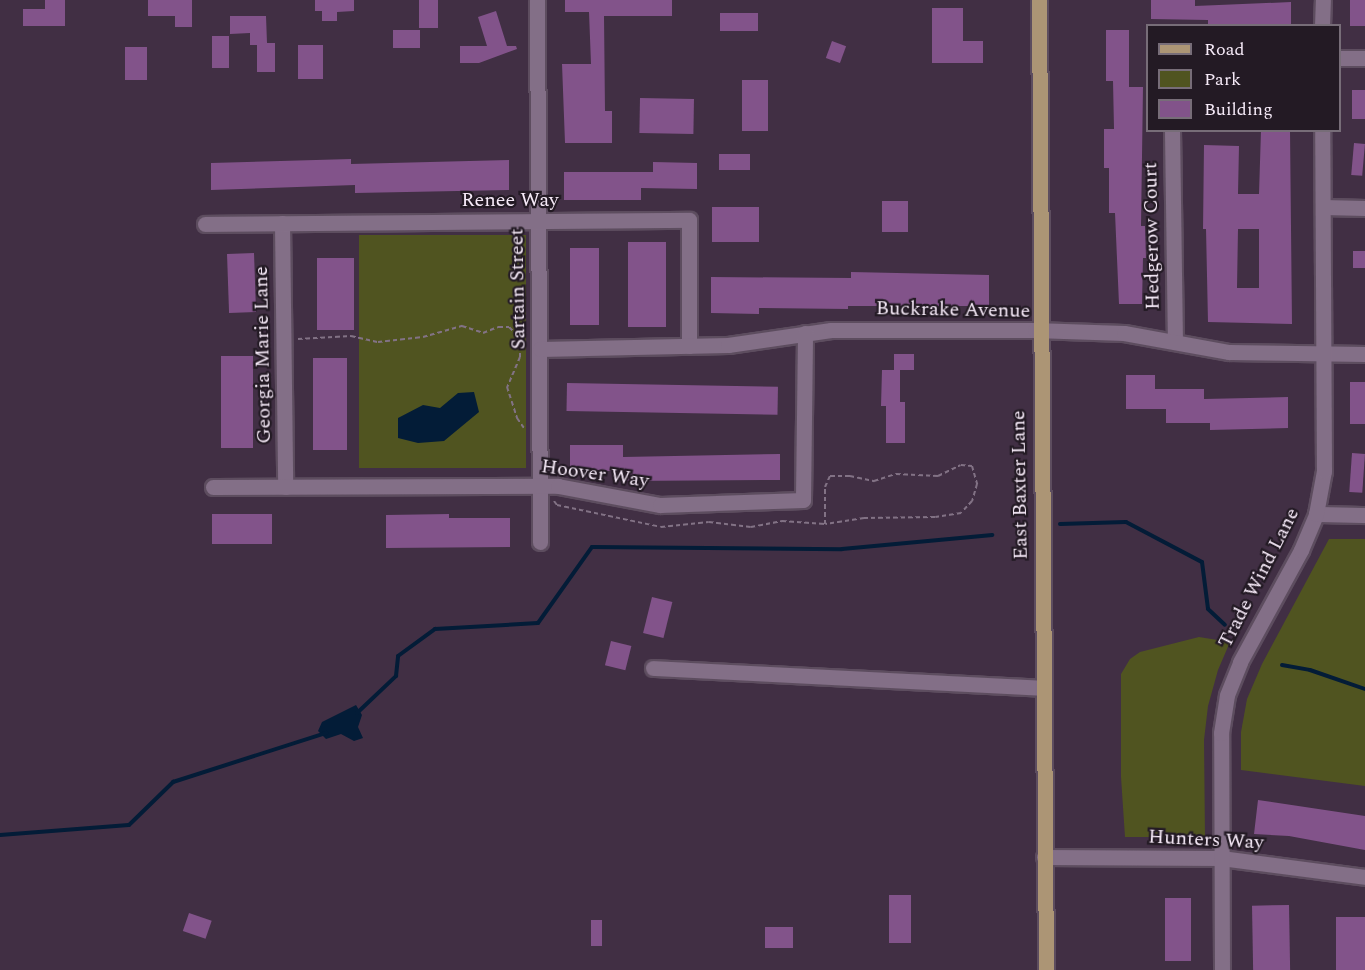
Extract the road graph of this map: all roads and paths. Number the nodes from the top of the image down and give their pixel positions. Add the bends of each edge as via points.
1 (537, 0) edge
2 (1039, 0) edge
3 (1323, 0) edge
4 (1322, 24) edge
5 (1341, 58) edge
6 (1365, 58) edge
7 (1172, 132) edge
8 (1322, 132) edge
9 (1323, 207) junction
10 (1365, 208) edge
11 (538, 221) junction
12 (282, 223) junction
13 (205, 224) dead end
14 (1040, 331) junction
15 (805, 333) junction
16 (283, 339) junction
17 (1175, 342) junction
18 (688, 346) junction
19 (540, 349) junction
20 (1324, 354) junction
21 (1365, 354) edge
22 (527, 431) dead end
23 (540, 486) junction
24 (213, 487) dead end
25 (285, 487) junction
26 (1316, 514) junction
27 (1365, 515) edge
28 (540, 542) dead end
29 (653, 668) dead end
30 (1043, 688) junction
31 (1044, 857) junction
32 (1221, 858) junction
33 (1365, 877) edge
34 (1046, 970) edge
35 (1221, 970) edge

1 - 11 street, Sartain Street
2 - 14 main road, East Baxter Lane
3 - 4 street
5 - 6 street
7 - 17 street, Hedgerow Court
8 - 9 street, Trade Wind Lane
9 - 10 street
9 - 20 street, Trade Wind Lane
11 - 12 street, Renee Way
11 - 18 street, Renee Way via 688,220
11 - 19 street, Sartain Street
12 - 13 street, Renee Way
12 - 16 street, Georgia Marie Lane
14 - 15 street, Buckrake Avenue
14 - 17 street, Buckrake Avenue via 1124,333
14 - 30 main road, East Baxter Lane
15 - 18 street, Buckrake Avenue via 728,345
15 - 23 street, Hoover Way via 803,500 660,505
16 - 22 path via 351,336 378,342 423,337 462,326 483,333 509,327 520,338 520,357 507,387 517,418
16 - 25 street, Georgia Marie Lane
17 - 20 street, Buckrake Avenue via 1229,352
18 - 19 street, Buckrake Avenue
19 - 23 street, Sartain Street
20 - 21 street, Buckrake Avenue
20 - 26 street, Trade Wind Lane via 1324,471
23 - 25 street, Hoover Way
23 - 28 street, Sartain Street
24 - 25 street, Hoover Way
26 - 27 street
26 - 32 street, Trade Wind Lane via 1227,695 1221,733
29 - 30 street
30 - 31 main road, East Baxter Lane
31 - 32 street, Hunters Way
31 - 34 main road, East Baxter Lane
32 - 33 street, Hunters Way
32 - 35 street, Trade Wind Lane

